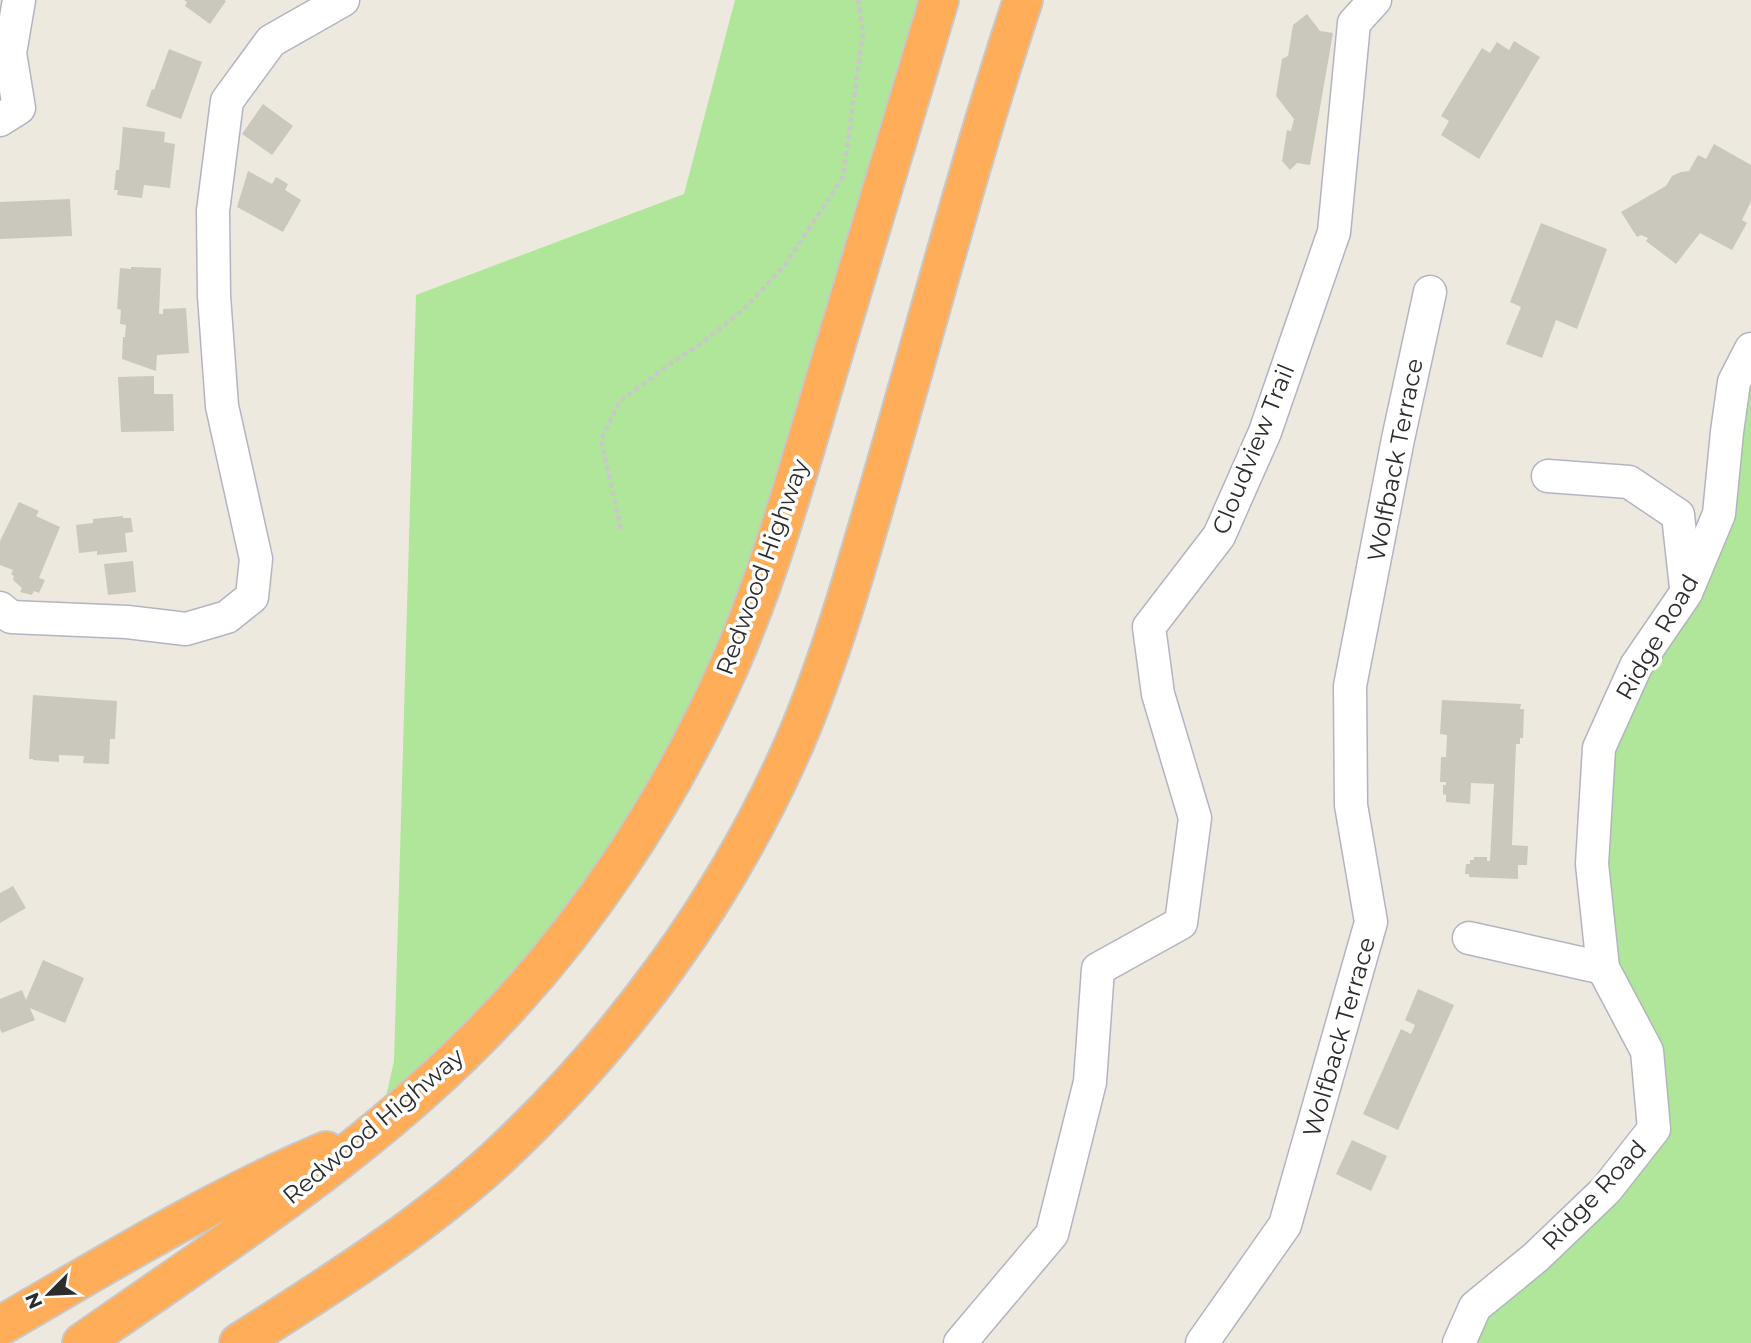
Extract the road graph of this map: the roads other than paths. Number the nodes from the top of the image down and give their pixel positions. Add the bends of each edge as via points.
1 (19, 0) edge
2 (343, 0) edge
3 (939, 0) edge
4 (1023, 0) edge
5 (1375, 0) edge
6 (0, 120) edge
7 (1430, 292) dead end
8 (1751, 349) edge
9 (1548, 476) dead end
10 (1686, 593) junction
11 (0, 608) edge
12 (1469, 938) dead end
13 (1603, 968) junction
14 (379, 1128) junction
15 (0, 1326) edge
16 (82, 1343) edge
17 (239, 1343) edge
18 (960, 1343) edge
19 (1202, 1343) edge
20 (1459, 1343) edge

1 - 6 street via 10,53 19,108
2 - 11 street via 271,41 227,101 213,211 214,296 222,406 256,559 252,597 228,617 186,629 11,617
3 - 14 highway, Redwood Highway via 776,541 702,723 638,836 563,942 476,1040
4 - 17 highway via 819,680 795,741 737,858 665,968 539,1117 492,1162 390,1244
5 - 18 street, Cloudview Trail via 1354,23 1334,232 1265,432 1219,536 1149,627 1158,694 1195,818 1181,923 1098,969 1090,1082 1052,1234
7 - 19 street, Wolfback Terrace via 1350,686 1351,806 1371,922 1284,1224
8 - 10 street, Ridge Road via 1734,382 1719,514
9 - 10 street via 1629,482 1678,515
10 - 13 street, Ridge Road via 1636,666 1599,748 1592,864
12 - 13 street
13 - 20 street, Ridge Road via 1647,1052 1654,1129 1605,1190 1536,1257 1475,1307
14 - 15 highway via 232,1194
14 - 16 highway, Redwood Highway

